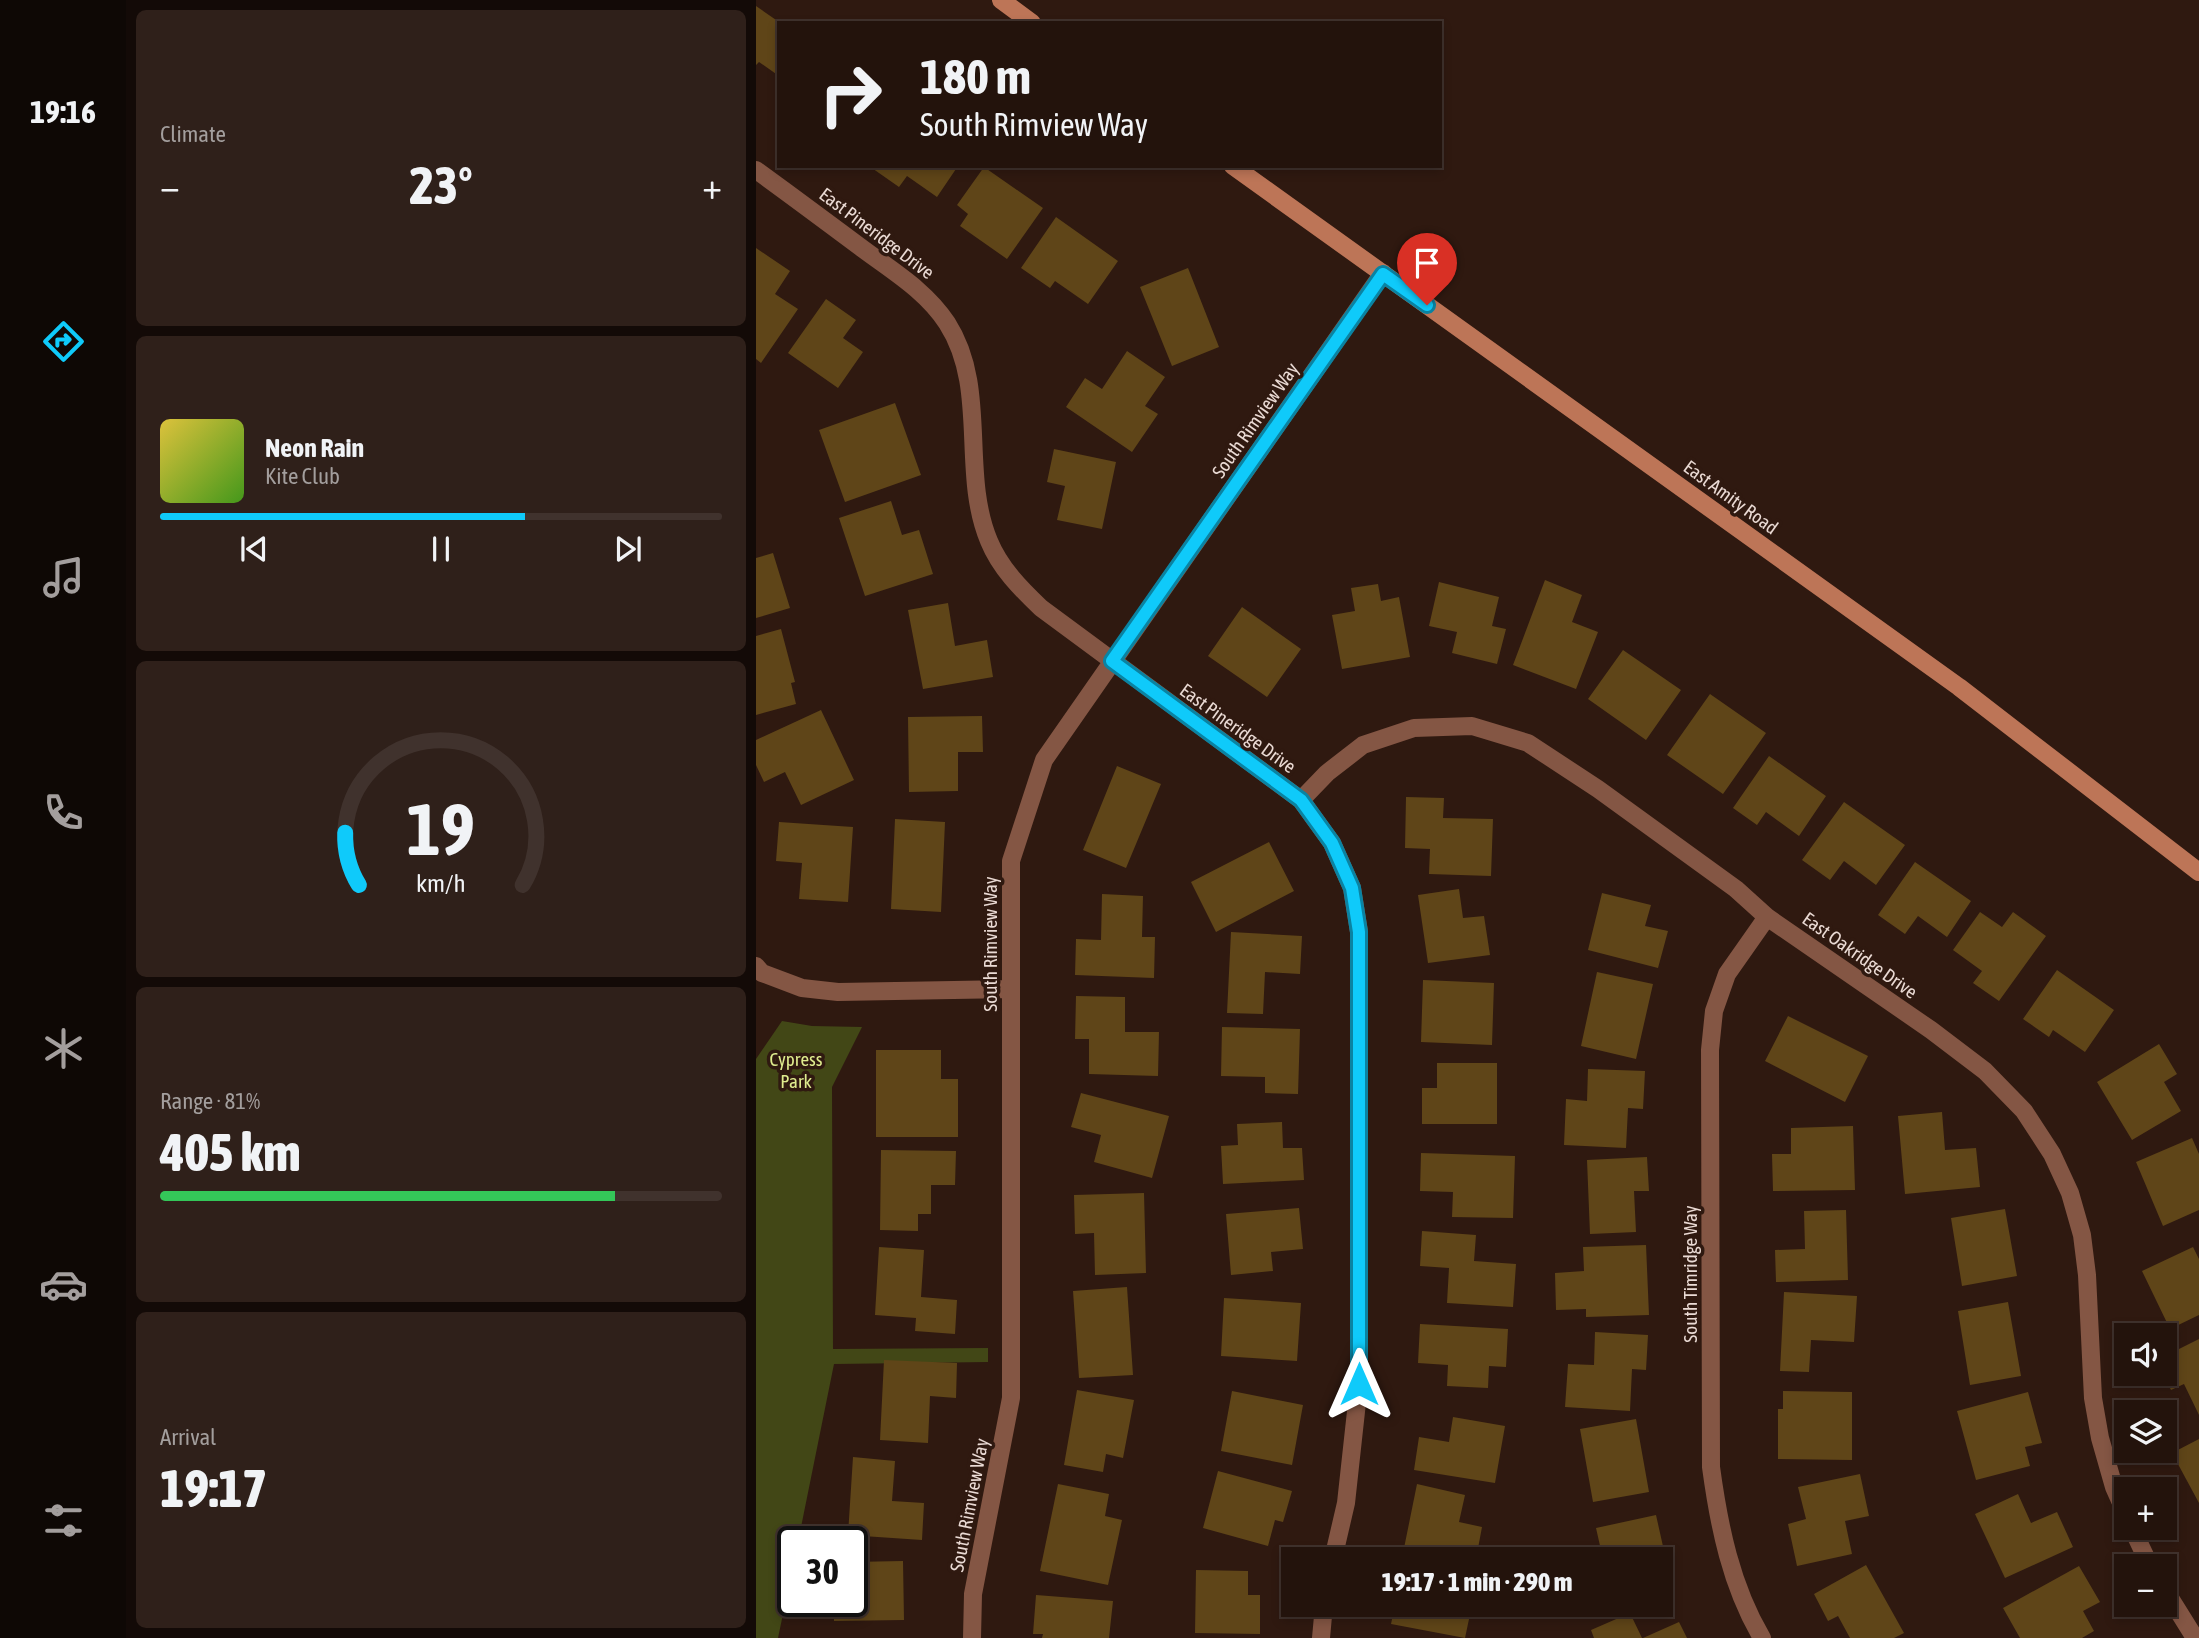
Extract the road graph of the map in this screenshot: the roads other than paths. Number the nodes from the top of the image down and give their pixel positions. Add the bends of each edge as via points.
1 (1001, 0) edge
2 (1029, 21) edge
3 (1236, 168) edge
4 (756, 170) edge
5 (1383, 274) junction
6 (1112, 661) junction
7 (1301, 800) junction
8 (2199, 872) edge
9 (1767, 917) junction
10 (756, 967) edge
11 (1011, 989) junction
12 (2114, 1485) edge
13 (1335, 1547) edge
14 (2177, 1609) edge
15 (1323, 1617) edge
16 (972, 1638) edge
17 (1321, 1638) edge
18 (1762, 1638) edge
19 (2195, 1638) edge

1 - 2 street
3 - 5 street, East Amity Road
4 - 6 street, East Pineridge Drive via 926,295 948,325 970,393 977,499 989,542 1014,582
5 - 6 street, South Rimview Way
5 - 8 street, East Amity Road via 1959,687
6 - 7 street, East Pineridge Drive
6 - 11 street, South Rimview Way via 1044,760 1011,861
7 - 9 street, East Oakridge Drive via 1363,745 1414,728 1472,726 1528,743 1726,882
7 - 13 street, East Pineridge Drive via 1332,843 1352,888 1359,932 1359,1384 1346,1503
9 - 12 street, East Oakridge Drive via 1985,1071 2024,1111 2052,1154 2082,1235 2093,1398
9 - 18 street, South Timridge Way via 1727,974 1714,1011 1710,1050 1712,1467 1718,1522 1735,1579
10 - 11 street via 802,988 838,992
11 - 16 street, South Rimview Way via 1011,1398 973,1594
14 - 19 street
15 - 17 street

